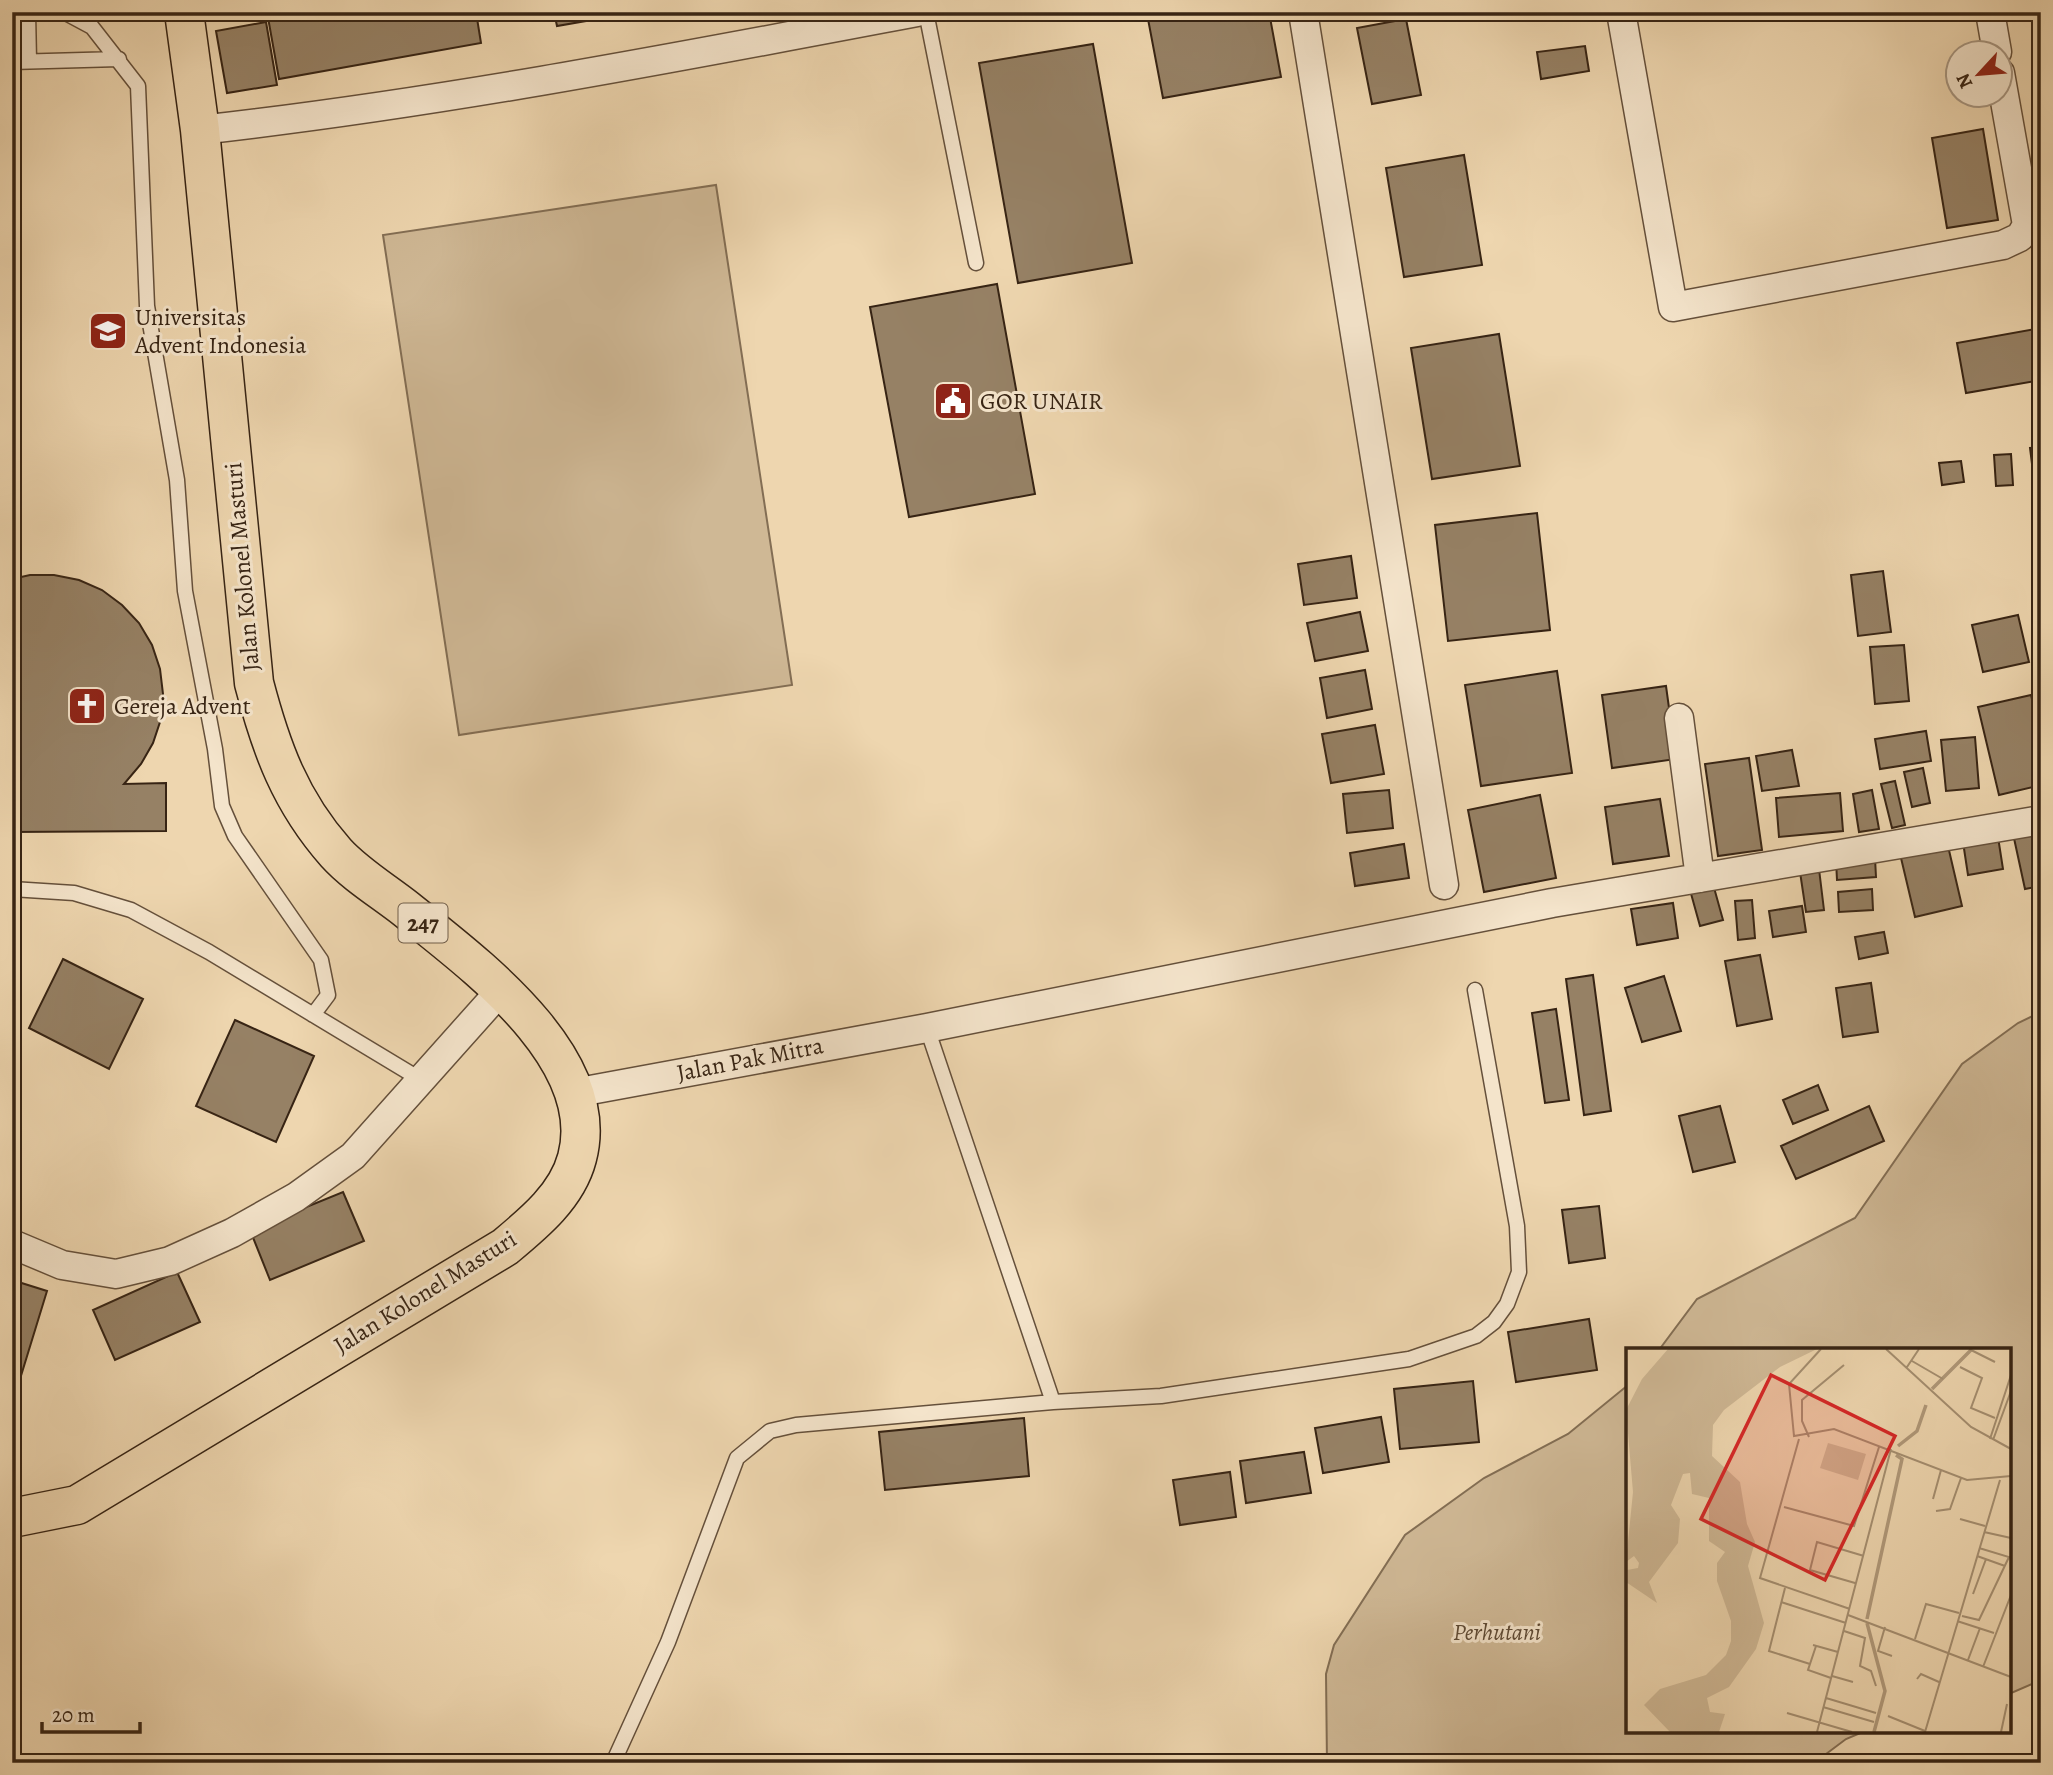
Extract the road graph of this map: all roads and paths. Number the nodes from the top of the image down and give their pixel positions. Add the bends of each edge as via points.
1 (28, 12) edge
2 (64, 12) edge
3 (184, 12) edge
4 (917, 12) edge
5 (926, 12) edge
6 (1303, 12) edge
7 (1621, 12) edge
8 (1990, 12) edge
9 (1995, 38) edge
10 (119, 59) junction
11 (29, 61) junction
12 (12, 62) edge
13 (2006, 108) edge
14 (200, 130) junction
15 (976, 263) dead end
16 (1679, 718) dead end
17 (2041, 820) edge
18 (1700, 878) junction
19 (1444, 885) dead end
20 (12, 889) edge
21 (502, 989) junction
22 (1475, 990) dead end
23 (313, 1016) junction
24 (927, 1028) junction
25 (423, 1081) junction
26 (574, 1093) junction
27 (12, 1244) edge
28 (1053, 1402) junction
29 (12, 1518) edge
30 (613, 1763) edge

1 - 11 lane
2 - 10 lane via 92,27
3 - 14 main road, Jalan Kolonel Masturi / 247
4 - 14 street via 556,80
5 - 15 lane
6 - 19 street
7 - 13 street via 1673,307 2003,245 2020,237 2027,225
8 - 9 street
10 - 11 lane
10 - 23 lane via 138,86 147,306 177,480 185,591 222,806 235,836 321,960 328,995
11 - 12 lane
14 - 21 main road, Jalan Kolonel Masturi / 247 via 254,683 270,743 287,783 337,855
16 - 18 street
17 - 18 street, Jalan Pak Mitra
18 - 24 street, Jalan Pak Mitra via 1552,903
20 - 23 lane via 74,893 131,911
21 - 25 street
21 - 26 main road, Jalan Kolonel Masturi / 247 via 565,1071
22 - 28 lane via 1517,1226 1519,1272 1507,1304 1494,1322 1476,1336 1409,1359 1161,1396
23 - 25 lane
24 - 26 street, Jalan Pak Mitra
24 - 28 lane
25 - 27 street via 354,1156 306,1191 170,1261 116,1274 62,1265
26 - 29 main road, Jalan Kolonel Masturi / 247 via 581,1120 577,1159 559,1194 505,1247 77,1505
28 - 30 lane via 796,1425 770,1431 757,1440 737,1458 668,1642

